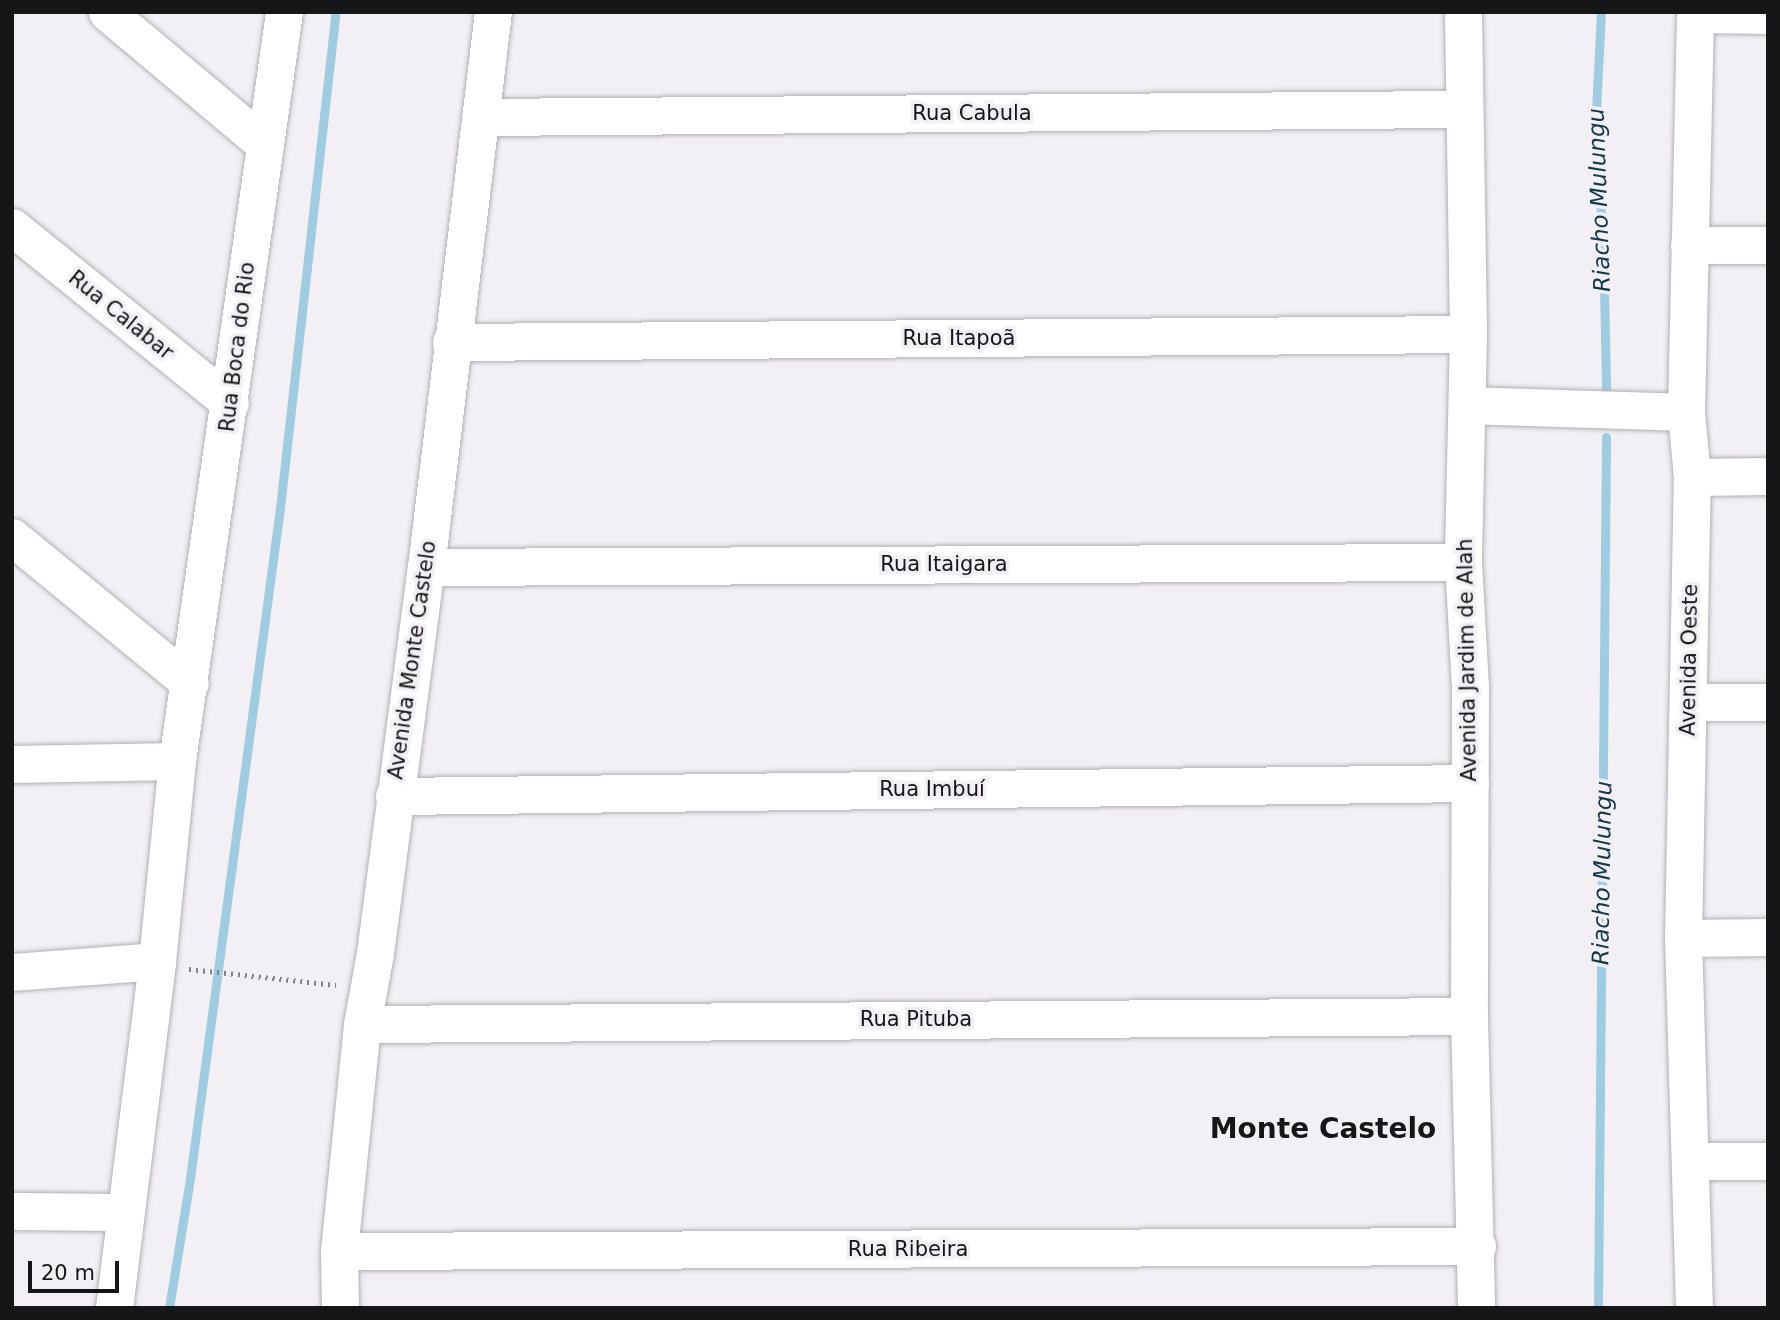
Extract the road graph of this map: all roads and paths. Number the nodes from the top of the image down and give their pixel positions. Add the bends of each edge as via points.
1 (107, 12) edge
2 (284, 12) edge
3 (493, 12) edge
4 (1463, 12) edge
5 (1695, 13) edge
6 (1768, 15) edge
7 (1464, 109) junction
8 (480, 117) junction
9 (263, 143) junction
10 (12, 226) edge
11 (1689, 245) junction
12 (1768, 245) edge
13 (1468, 334) junction
14 (451, 342) junction
15 (230, 403) junction
16 (1467, 405) junction
17 (1686, 412) junction
18 (1768, 476) edge
19 (1692, 477) junction
20 (12, 537) edge
21 (1463, 562) junction
22 (425, 567) junction
23 (190, 683) junction
24 (1689, 702) junction
25 (1768, 702) edge
26 (177, 761) junction
27 (12, 764) edge
28 (1470, 783) junction
29 (394, 796) junction
30 (1768, 937) edge
31 (1683, 938) junction
32 (157, 961) junction
33 (202, 970) dead end
34 (12, 972) edge
35 (369, 988) junction
36 (1469, 1016) junction
37 (362, 1024) junction
38 (1691, 1161) junction
39 (1768, 1161) edge
40 (12, 1211) edge
41 (125, 1212) junction
42 (1477, 1247) junction
43 (339, 1251) junction
44 (114, 1308) edge
45 (340, 1308) edge
46 (1476, 1308) edge
47 (1694, 1308) edge

1 - 9 street
2 - 9 street, Rua Boca do Rio
3 - 8 street, Avenida Monte Castelo
4 - 7 street, Avenida Jardim de Alah
5 - 6 street
5 - 11 street, Avenida Oeste
7 - 8 street, Rua Cabula
7 - 13 street, Avenida Jardim de Alah
8 - 14 street, Avenida Monte Castelo
9 - 15 street, Rua Boca do Rio
10 - 15 street, Rua Calabar
11 - 12 street
11 - 17 street, Avenida Oeste
13 - 14 street, Rua Itapoã
13 - 16 street, Avenida Jardim de Alah
14 - 22 street, Avenida Monte Castelo
15 - 23 street, Rua Boca do Rio
16 - 17 street
16 - 21 street, Avenida Jardim de Alah
17 - 19 street, Avenida Oeste
18 - 19 street
19 - 24 street, Avenida Oeste
20 - 23 street
21 - 22 street, Rua Itaigara
21 - 28 street, Avenida Jardim de Alah
22 - 29 street, Avenida Monte Castelo
23 - 26 street, Rua Boca do Rio
24 - 25 street
24 - 31 street, Avenida Oeste
26 - 27 street
26 - 32 street, Rua Boca do Rio
28 - 29 street, Rua Imbuí
28 - 36 street, Avenida Jardim de Alah
29 - 35 street, Avenida Monte Castelo
30 - 31 street
31 - 38 street, Avenida Oeste
32 - 34 street
32 - 41 street, Rua Boca do Rio
33 - 35 path
35 - 37 street, Avenida Monte Castelo
36 - 37 street, Rua Pituba
36 - 42 street, Avenida Jardim de Alah
37 - 43 street, Avenida Monte Castelo
38 - 39 street
38 - 47 street, Avenida Oeste
40 - 41 street
41 - 44 street, Rua Boca do Rio
42 - 43 street, Rua Ribeira
42 - 46 street, Avenida Jardim de Alah
43 - 45 street, Avenida Monte Castelo

